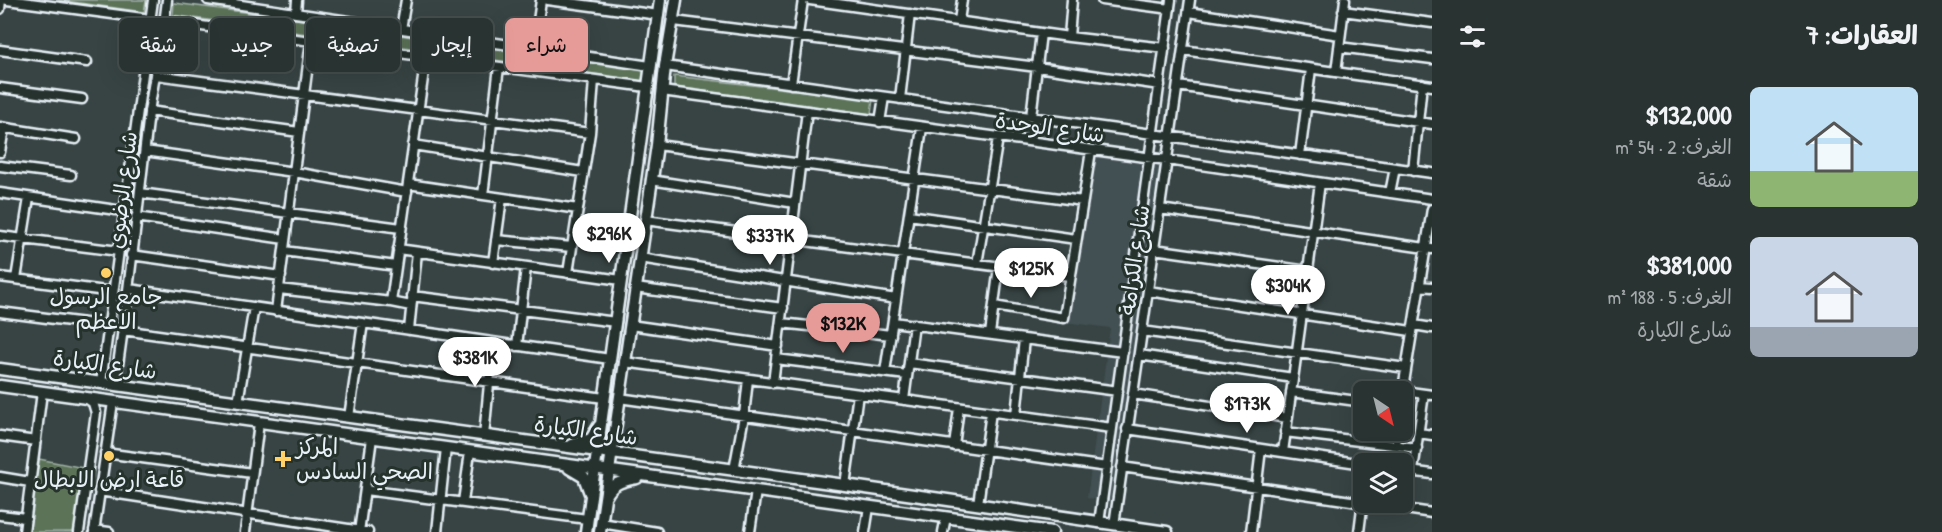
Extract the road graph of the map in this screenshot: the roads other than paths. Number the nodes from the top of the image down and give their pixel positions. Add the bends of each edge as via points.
1 (1, 0) edge
2 (7, 0) edge
3 (153, 0) edge
4 (167, 0) edge
5 (208, 0) edge
6 (297, 0) edge
7 (406, 0) edge
8 (541, 0) edge
9 (547, 0) edge
10 (660, 0) edge
11 (676, 0) edge
12 (803, 0) edge
13 (810, 0) edge
14 (962, 0) edge
15 (1072, 0) edge
16 (1102, 0) edge
17 (1190, 0) edge
18 (1345, 0) edge
19 (825, 1) edge
20 (1170, 5) edge
21 (0, 9) edge
22 (1343, 11) junction
23 (1189, 12) junction
24 (296, 13) junction
25 (659, 15) junction
26 (910, 15) junction
27 (142, 18) edge
28 (150, 18) edge
29 (165, 18) edge
30 (329, 18) edge
31 (538, 18) edge
32 (674, 21) junction
33 (959, 21) junction
34 (1432, 23) edge
35 (198, 26) edge
36 (401, 29) joint
37 (1041, 33) junction
38 (1341, 35) junction
39 (798, 37) junction
40 (1069, 37) junction
41 (306, 40) edge
42 (505, 45) edge
43 (1339, 47) junction
44 (1165, 48) junction
45 (0, 50) edge
46 (906, 50) junction
47 (1183, 50) junction
48 (588, 57) edge
49 (1432, 59) edge
50 (87, 62) dead end
51 (493, 66) edge
52 (650, 66) junction
53 (665, 66) junction
54 (499, 67) junction
55 (1037, 67) junction
56 (1311, 69) junction
57 (143, 72) edge
58 (156, 72) edge
59 (307, 72) edge
60 (424, 72) edge
61 (1336, 72) junction
62 (156, 75) junction
63 (594, 80) junction
64 (791, 84) junction
65 (1422, 84) junction
66 (1160, 85) junction
67 (1178, 86) junction
68 (1432, 86) edge
69 (647, 87) junction
70 (0, 88) edge
71 (662, 92) junction
72 (304, 95) junction
73 (884, 97) junction
74 (82, 99) dead end
75 (900, 99) junction
76 (1306, 105) junction
77 (418, 110) junction
78 (149, 111) junction
79 (807, 111) junction
80 (1031, 117) junction
81 (493, 120) junction
82 (880, 122) junction
83 (1418, 122) junction
84 (1432, 124) edge
85 (2, 127) edge
86 (922, 128) junction
87 (299, 132) junction
88 (590, 133) junction
89 (1153, 134) junction
90 (1171, 137) junction
91 (998, 138) junction
92 (76, 139) dead end
93 (657, 144) junction
94 (413, 146) junction
95 (146, 151) junction
96 (1091, 151) junction
97 (0, 152) edge
98 (1300, 155) junction
99 (488, 157) junction
100 (1149, 159) junction
101 (1167, 160) junction
102 (800, 164) junction
103 (0, 166) edge
104 (1395, 168) junction
105 (1413, 171) junction
106 (294, 172) junction
107 (584, 172) junction
108 (1432, 173) edge
109 (71, 175) dead end
110 (128, 177) junction
111 (142, 178) junction
112 (915, 179) junction
113 (651, 180) junction
114 (1320, 183) junction
115 (407, 188) junction
116 (990, 189) junction
117 (0, 193) edge
118 (140, 193) junction
119 (1390, 193) junction
120 (483, 195) junction
121 (29, 198) junction
122 (502, 198) junction
123 (1432, 199) edge
124 (1083, 201) junction
125 (795, 203) junction
126 (578, 209) junction
127 (1160, 209) junction
128 (1432, 209) edge
129 (123, 211) junction
130 (289, 213) junction
131 (909, 215) junction
132 (136, 217) junction
133 (645, 220) junction
134 (984, 226) junction
135 (401, 228) junction
136 (1313, 232) junction
137 (0, 237) edge
138 (285, 239) junction
139 (791, 239) junction
140 (1077, 239) junction
141 (21, 240) junction
142 (496, 240) junction
143 (572, 247) junction
144 (398, 249) junction
145 (1154, 249) junction
146 (1429, 249) edge
147 (284, 250) junction
148 (119, 251) junction
149 (417, 252) junction
150 (903, 254) junction
151 (131, 255) junction
152 (640, 258) junction
153 (494, 263) junction
154 (977, 264) junction
155 (396, 266) junction
156 (526, 267) junction
157 (999, 267) junction
158 (1308, 271) junction
159 (568, 273) junction
160 (281, 276) junction
161 (1070, 276) junction
162 (0, 277) edge
163 (16, 279) junction
164 (621, 280) junction
165 (786, 282) junction
166 (1420, 286) junction
167 (1432, 287) edge
168 (635, 288) junction
169 (129, 289) junction
170 (279, 289) junction
171 (1148, 291) junction
172 (112, 292) junction
173 (412, 296) junction
174 (896, 299) junction
175 (391, 302) junction
176 (618, 305) junction
177 (411, 306) junction
178 (994, 306) junction
179 (254, 307) junction
180 (633, 307) junction
181 (783, 308) junction
182 (521, 310) junction
183 (276, 311) junction
184 (0, 312) edge
185 (1302, 314) junction
186 (616, 322) junction
187 (893, 322) junction
188 (363, 323) junction
189 (781, 323) junction
190 (914, 324) junction
191 (630, 325) junction
192 (109, 326) junction
193 (1413, 328) junction
194 (1432, 328) edge
195 (123, 330) junction
196 (409, 330) junction
197 (1142, 330) junction
198 (990, 334) junction
199 (891, 335) junction
200 (463, 338) junction
201 (1024, 339) junction
202 (493, 342) junction
203 (517, 346) junction
204 (778, 346) junction
205 (247, 347) junction
206 (1123, 352) junction
207 (1297, 352) junction
208 (1139, 355) junction
209 (610, 359) junction
210 (776, 359) junction
211 (624, 362) junction
212 (909, 363) junction
213 (357, 364) junction
214 (1406, 368) junction
215 (0, 369) edge
216 (885, 372) junction
217 (908, 375) junction
218 (458, 377) junction
219 (1020, 377) junction
220 (1293, 378) junction
221 (748, 379) junction
222 (489, 381) junction
223 (1404, 381) edge
224 (101, 383) junction
225 (773, 383) junction
226 (115, 385) junction
227 (0, 386) edge
228 (1118, 391) junction
229 (42, 392) junction
230 (1291, 392) junction
231 (1413, 393) edge
232 (858, 394) junction
233 (1133, 394) junction
234 (1428, 394) edge
235 (85, 398) junction
236 (604, 398) junction
237 (619, 398) junction
238 (904, 400) junction
239 (1353, 400) edge
240 (113, 402) junction
241 (238, 402) junction
242 (267, 406) junction
243 (284, 408) junction
244 (959, 408) junction
245 (991, 412) junction
246 (1016, 415) junction
247 (744, 416) junction
248 (349, 417) junction
249 (1287, 418) junction
250 (602, 420) junction
251 (262, 423) junction
252 (615, 424) junction
253 (280, 425) junction
254 (1112, 428) junction
255 (1127, 429) junction
256 (853, 431) junction
257 (1285, 432) junction
258 (1419, 433) junction
259 (1432, 435) edge
260 (0, 436) edge
261 (484, 436) junction
262 (372, 438) junction
263 (36, 441) junction
264 (1397, 441) edge
265 (1396, 445) junction
266 (954, 446) junction
267 (565, 447) junction
268 (446, 448) junction
269 (1417, 448) junction
270 (1261, 449) junction
271 (986, 450) junction
272 (598, 451) junction
273 (470, 452) junction
274 (1283, 452) junction
275 (105, 453) junction
276 (611, 453) junction
277 (644, 458) junction
278 (1353, 462) edge
279 (563, 465) junction
280 (1107, 467) junction
281 (1122, 467) junction
282 (595, 469) junction
283 (734, 470) junction
284 (609, 471) junction
285 (1413, 471) joint
286 (252, 473) junction
287 (1432, 474) edge
288 (646, 476) junction
289 (0, 477) edge
290 (30, 482) junction
291 (839, 485) junction
292 (1257, 487) junction
293 (365, 490) junction
294 (99, 491) junction
295 (756, 491) junction
296 (441, 500) junction
297 (590, 500) junction
298 (605, 500) junction
299 (1353, 500) edge
300 (463, 502) junction
301 (831, 502) junction
302 (978, 504) junction
303 (869, 507) junction
304 (1413, 510) edge
305 (1361, 513) edge
306 (1432, 513) edge
307 (247, 514) junction
308 (0, 515) edge
309 (946, 517) junction
310 (26, 518) junction
311 (587, 519) junction
312 (1099, 523) junction
313 (1114, 525) junction
314 (601, 528) edge
315 (94, 531) edge
316 (1040, 531) edge
317 (24, 532) edge
318 (79, 532) edge
319 (110, 532) edge
320 (245, 532) edge
321 (359, 532) edge
322 (368, 532) edge
323 (438, 532) edge
324 (586, 532) edge
325 (657, 532) edge
326 (750, 532) edge
327 (865, 532) edge
328 (943, 532) edge
329 (1052, 532) edge
330 (1167, 532) edge
331 (1251, 532) edge
332 (1359, 532) edge

1 - 21 street
2 - 27 street
3 - 28 street, شارع الرضوي
4 - 29 street, شارع الرضوي
5 - 24 street
6 - 24 street
7 - 36 street
8 - 31 street
9 - 25 street
10 - 25 main road
11 - 32 main road
12 - 39 street
13 - 19 street
14 - 33 street
15 - 40 street
16 - 20 street
17 - 23 street, شارع الكرامة
18 - 22 street
19 - 26 street
20 - 44 street, شارع الكرامة
22 - 34 street
22 - 38 street
23 - 38 street
23 - 47 street, شارع الكرامة
24 - 30 street
25 - 52 main road
26 - 33 street
26 - 46 street
32 - 39 street
32 - 53 main road
33 - 37 street
35 - 41 street
36 - 42 street
37 - 40 street
37 - 55 street
38 - 43 street
39 - 46 street
39 - 64 street
40 - 44 street
43 - 49 street
43 - 61 street
44 - 66 street, شارع الكرامة
45 - 50 street
46 - 55 street
46 - 75 street
47 - 56 street
47 - 67 street, شارع الكرامة
48 - 52 street
51 - 54 street
52 - 69 main road
53 - 64 street, شارع الوحدة
53 - 71 main road
54 - 63 street
54 - 81 street
55 - 66 street
55 - 80 street
56 - 61 street
56 - 76 street
57 - 110 street, شارع الرضوي
58 - 62 street, شارع الرضوي
59 - 72 street
60 - 77 street
61 - 65 street
62 - 72 street
62 - 78 street, شارع الرضوي
63 - 69 street
63 - 88 street
64 - 73 street, شارع الوحدة
65 - 68 street
65 - 83 street
66 - 89 street, شارع الكرامة
67 - 76 street
67 - 90 street, شارع الكرامة
69 - 164 main road
70 - 74 street
71 - 79 street, شارع الوحدة
71 - 93 main road
72 - 77 street
72 - 87 street
73 - 75 street, شارع الوحدة
73 - 82 street
75 - 80 street, شارع الوحدة
76 - 83 street
76 - 98 street
77 - 81 street
77 - 94 street
78 - 87 street
78 - 95 street, شارع الرضوي
79 - 82 street, شارع الوحدة
79 - 102 street
80 - 89 street, شارع الوحدة
81 - 88 street
81 - 99 street
82 - 86 street, شارع الوحدة
83 - 84 street
83 - 105 street
85 - 92 street
85 - 97 street
86 - 91 street, شارع الوحدة
86 - 112 street
87 - 106 street
88 - 107 street
89 - 90 street, شارع الوحدة
89 - 100 street, شارع الكرامة
90 - 98 street, شارع الوحدة
90 - 101 street, شارع الكرامة
91 - 96 street, شارع الوحدة
91 - 116 street
93 - 102 street
93 - 113 main road
94 - 99 street
94 - 115 street
95 - 106 street
95 - 111 street, شارع الرضوي
96 - 100 street, شارع الوحدة
96 - 124 street
98 - 104 street, شارع الوحدة
99 - 107 street
99 - 120 street
100 - 101 street, شارع الوحدة
100 - 206 street, شارع الكرامة
101 - 114 street, شارع الوحدة
101 - 127 street, شارع الكرامة
102 - 112 street
102 - 125 street
103 - 109 street
104 - 105 street, شارع الوحدة
104 - 119 street
105 - 108 street, شارع الوحدة
106 - 115 street
106 - 130 street
107 - 126 street
110 - 111 street
110 - 129 street, شارع الرضوي
111 - 118 street, شارع الرضوي
112 - 116 street
112 - 131 street
113 - 125 street
113 - 133 main road
114 - 119 street, شارع الوحدة
114 - 136 street
115 - 120 street
115 - 135 street
116 - 124 street
116 - 134 street
117 - 121 street
118 - 130 street
118 - 132 street, شارع الرضوي
119 - 123 street, شارع الوحدة
120 - 122 street
121 - 129 street
121 - 141 street
122 - 126 street
122 - 142 street
124 - 140 street
125 - 139 street
126 - 143 street
127 - 136 street
127 - 145 street, شارع الكرامة
128 - 146 street
129 - 148 street, شارع الرضوي
130 - 135 street
130 - 138 street
131 - 134 street
131 - 150 street
132 - 138 street
132 - 151 street, شارع الرضوي
133 - 139 street
133 - 152 main road
134 - 140 street
134 - 154 street
135 - 144 street
136 - 146 street
136 - 158 street
137 - 141 street
138 - 147 street
139 - 150 street
139 - 165 street
140 - 161 street
141 - 148 street
141 - 163 street
142 - 143 street
142 - 153 street
143 - 159 street
144 - 149 street
144 - 155 street
145 - 158 street
145 - 171 street, شارع الكرامة
146 - 166 street
147 - 155 street
147 - 160 street
148 - 172 street, شارع الرضوي
149 - 153 street
149 - 173 street
150 - 154 street
150 - 174 street
151 - 160 street
151 - 169 street, شارع الرضوي
152 - 165 street
152 - 168 main road
153 - 156 street
154 - 157 street
155 - 175 street
156 - 159 street
156 - 182 street
157 - 161 street
157 - 178 street
158 - 185 street
159 - 164 street
160 - 170 street
161 - 178 street via 1064,318
162 - 163 street
163 - 172 street
164 - 176 main road
165 - 174 street
165 - 181 street
166 - 167 street
166 - 193 street
168 - 180 main road
168 - 181 street
169 - 179 street
169 - 195 street, شارع الرضوي
170 - 175 street
170 - 183 street
171 - 185 street
171 - 197 street, شارع الكرامة
172 - 192 street, شارع الرضوي
173 - 177 street
173 - 182 street
174 - 187 street
175 - 177 street
176 - 180 main road
176 - 186 main road
177 - 196 street
178 - 198 street
179 - 183 street
179 - 205 street
180 - 191 main road
181 - 189 street
182 - 186 street
182 - 203 street
183 - 188 street
184 - 192 street
185 - 193 street
185 - 207 street
186 - 209 main road
187 - 190 street
187 - 199 street
188 - 196 street
188 - 213 street
189 - 199 street
189 - 204 street
190 - 198 street
190 - 212 street
191 - 204 street
191 - 211 main road
192 - 224 street, شارع الرضوي
193 - 194 street
193 - 214 street
195 - 205 street
195 - 226 street, شارع الرضوي
196 - 200 street
197 - 207 street
197 - 208 street, شارع الكرامة
198 - 201 street
199 - 216 street
200 - 202 street
200 - 218 street
201 - 206 street
201 - 219 street
202 - 203 street
202 - 222 street
203 - 209 street
204 - 210 street
205 - 213 street
205 - 241 street
206 - 228 street, شارع الكرامة
207 - 214 street
207 - 220 street
208 - 220 street
208 - 233 street, شارع الكرامة
209 - 236 main road
210 - 216 street
210 - 225 street
211 - 221 street
211 - 237 main road
212 - 217 street
212 - 219 street
213 - 218 street
213 - 248 street
214 - 223 street
215 - 224 main road, شارع الكيارة
216 - 217 street
217 - 238 street
218 - 222 street
219 - 228 street
219 - 246 street
220 - 230 street
221 - 225 street
221 - 247 street
222 - 236 street
222 - 261 street
224 - 226 main road, شارع الكيارة
225 - 232 street
226 - 241 main road, شارع الكيارة
227 - 229 main road, شارع الكيارة
228 - 254 street, شارع الكرامة
229 - 235 main road, شارع الكيارة
229 - 263 street
230 - 239 street
230 - 249 street
231 - 234 street
232 - 238 street
232 - 256 street
233 - 249 street
233 - 255 street, شارع الكرامة
234 - 258 street
235 - 240 main road, شارع الكيارة
235 - 318 street via 93,403 96,413
236 - 250 main road
237 - 247 street
237 - 252 main road
238 - 244 street
240 - 251 main road, شارع الكيارة
240 - 275 street
241 - 242 main road, شارع الكيارة
242 - 243 main road, شارع الكيارة
242 - 251 main road via 270,415
243 - 248 main road, شارع الكيارة
243 - 253 main road via 278,414
244 - 245 street
244 - 266 street
245 - 246 street
245 - 271 street
246 - 254 street
247 - 256 street
247 - 283 street
248 - 261 main road, شارع الكيارة
249 - 257 street
250 - 267 main road via 591,439
250 - 272 main road
251 - 253 main road, شارع الكيارة
251 - 286 street
252 - 276 main road
252 - 277 main road via 620,442
253 - 262 main road, شارع الكيارة
254 - 280 street, شارع الكرامة
255 - 270 street
255 - 281 street, شارع الكرامة
256 - 266 street
256 - 291 street
257 - 265 street
257 - 274 street
258 - 259 street
258 - 269 street
260 - 263 street
261 - 267 main road, شارع الكيارة
262 - 268 main road, شارع الكيارة
262 - 293 street
263 - 290 street
264 - 265 street
265 - 269 street
266 - 271 street
267 - 272 main road, شارع الكيارة
268 - 273 main road, شارع الكيارة
268 - 296 street
269 - 285 street
270 - 274 street
270 - 292 street
271 - 280 street
271 - 302 street
272 - 276 main road, شارع الكيارة
272 - 282 main road
273 - 279 main road, شارع الكيارة
273 - 300 street
274 - 278 street
275 - 286 street
275 - 294 street
276 - 277 main road, شارع الكيارة
276 - 284 main road
277 - 283 main road, شارع الكيارة
279 - 282 main road, شارع الكيارة
279 - 297 main road via 584,477
280 - 312 street, شارع الكرامة
281 - 292 street
281 - 313 street, شارع الكرامة
282 - 284 main road, شارع الكيارة
282 - 297 main road
283 - 291 main road, شارع الكيارة
284 - 288 main road, شارع الكيارة
284 - 298 main road
285 - 287 street
286 - 307 street
288 - 295 main road, شارع الكيارة
288 - 298 main road via 616,484
289 - 290 street
290 - 310 street
291 - 301 main road
291 - 302 main road, شارع الكيارة
292 - 299 street
292 - 331 street
293 - 296 street
293 - 321 street
294 - 307 street
294 - 315 street
295 - 301 main road, شارع الكيارة
295 - 326 street
296 - 300 street
296 - 323 street
297 - 311 main road
298 - 314 main road
300 - 311 street
301 - 303 main road, شارع الكيارة
302 - 312 main road, شارع الكيارة
303 - 309 main road, شارع الكيارة
303 - 327 street
304 - 306 street
305 - 332 street
307 - 320 street
307 - 321 street
308 - 310 street
309 - 316 main road, شارع الكيارة
309 - 328 street
310 - 317 street
311 - 324 main road
312 - 313 main road, شارع الكيارة
313 - 330 main road, شارع الكيارة
314 - 325 street
315 - 319 street
316 - 329 main road, شارع الكيارة
321 - 322 street

